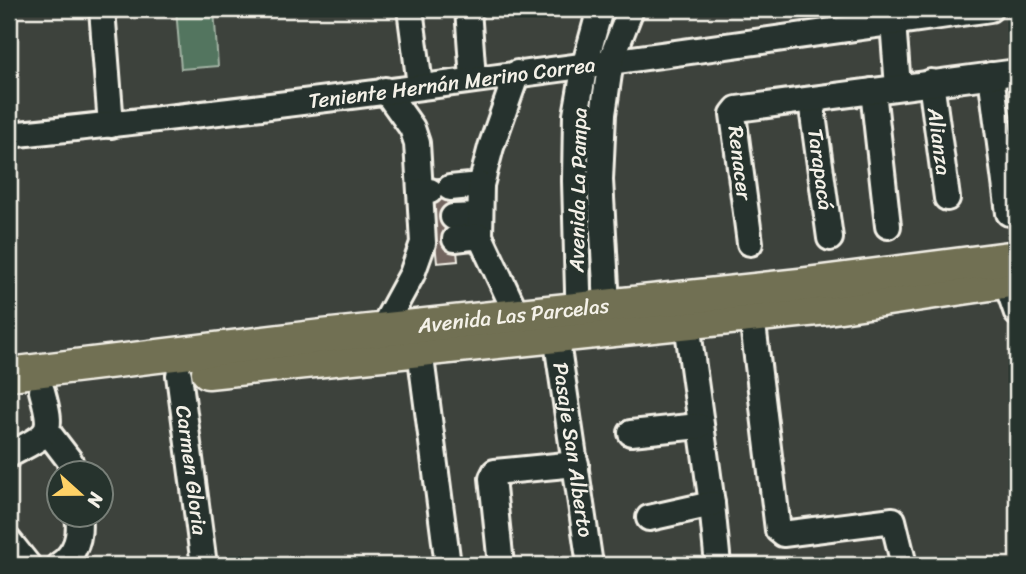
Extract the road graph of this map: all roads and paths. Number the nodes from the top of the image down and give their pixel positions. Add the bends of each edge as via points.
1 (102, 9) edge
2 (410, 9) edge
3 (468, 9) edge
4 (600, 9) edge
5 (631, 9) edge
6 (990, 9) edge
7 (962, 11) edge
8 (892, 15) edge
9 (611, 60) junction
10 (585, 64) junction
11 (1017, 72) edge
12 (517, 73) junction
13 (991, 75) junction
14 (473, 79) junction
15 (931, 82) junction
16 (421, 85) junction
17 (898, 87) junction
18 (385, 90) junction
19 (873, 91) junction
20 (811, 100) junction
21 (111, 125) junction
22 (9, 135) edge
23 (481, 185) junction
24 (433, 190) junction
25 (947, 198) dead end
26 (1009, 213) dead end
27 (480, 226) junction
28 (888, 226) dead end
29 (437, 230) junction
30 (830, 238) dead end
31 (750, 243) dead end
32 (1010, 270) edge
33 (1017, 313) edge
34 (517, 315) junction
35 (752, 316) junction
36 (586, 322) junction
37 (687, 323) junction
38 (382, 329) junction
39 (420, 350) junction
40 (9, 374) edge
41 (179, 375) junction
42 (41, 391) junction
43 (9, 395) edge
44 (699, 426) junction
45 (47, 431) junction
46 (632, 433) dead end
47 (9, 455) edge
48 (68, 458) edge
49 (576, 464) junction
50 (712, 504) junction
51 (649, 518) dead end
52 (80, 528) edge
53 (9, 541) edge
54 (29, 565) edge
55 (60, 565) edge
56 (204, 565) edge
57 (448, 565) edge
58 (501, 565) edge
59 (590, 565) edge
60 (718, 565) edge
61 (904, 565) edge

1 - 21 street
2 - 16 street
3 - 14 street
4 - 10 street, Avenida La Pampa
5 - 9 street, Avenida La Pampa
6 - 7 street, Teniente Hernán Merino Correa
7 - 8 street, Teniente Hernán Merino Correa
8 - 9 street, Teniente Hernán Merino Correa
8 - 17 street
9 - 10 street, Teniente Hernán Merino Correa
9 - 36 street, Avenida La Pampa
10 - 12 street, Teniente Hernán Merino Correa
10 - 36 street, Avenida La Pampa via 576,115 575,181
11 - 13 street
12 - 14 street, Teniente Hernán Merino Correa
12 - 23 street
13 - 15 street
13 - 26 street
14 - 16 street, Teniente Hernán Merino Correa
15 - 17 street
15 - 25 street, Alianza
16 - 18 street, Teniente Hernán Merino Correa
17 - 19 street
18 - 21 street, Teniente Hernán Merino Correa
18 - 24 street via 412,128
19 - 20 street
19 - 28 street
20 - 30 street, Tarapacá
20 - 31 street, Renacer via 737,109 733,114
21 - 22 street, Teniente Hernán Merino Correa
23 - 24 street
23 - 27 street
24 - 29 street
27 - 29 street
27 - 34 street
29 - 38 street
32 - 33 street
32 - 35 main road, Avenida Las Parcelas via 827,309
32 - 36 main road, Avenida Las Parcelas via 800,285
34 - 36 main road, Avenida Las Parcelas
34 - 38 main road, Avenida Las Parcelas
35 - 37 main road, Avenida Las Parcelas
35 - 61 street via 778,530 783,534 893,520
36 - 37 main road, Avenida Las Parcelas
36 - 39 main road, Avenida Las Parcelas
36 - 49 street, Pasaje San Alberto
37 - 44 street
38 - 40 main road, Avenida Las Parcelas
39 - 41 main road, Avenida Las Parcelas
39 - 57 street
41 - 42 main road, Avenida Las Parcelas
41 - 56 street, Carmen Gloria
42 - 43 main road, Avenida Las Parcelas
42 - 45 street via 49,418
44 - 46 street
44 - 50 street
45 - 47 street
45 - 48 street
49 - 58 street via 495,472
49 - 59 street, Pasaje San Alberto
50 - 51 street
50 - 60 street
52 - 55 street via 69,558
53 - 54 street

